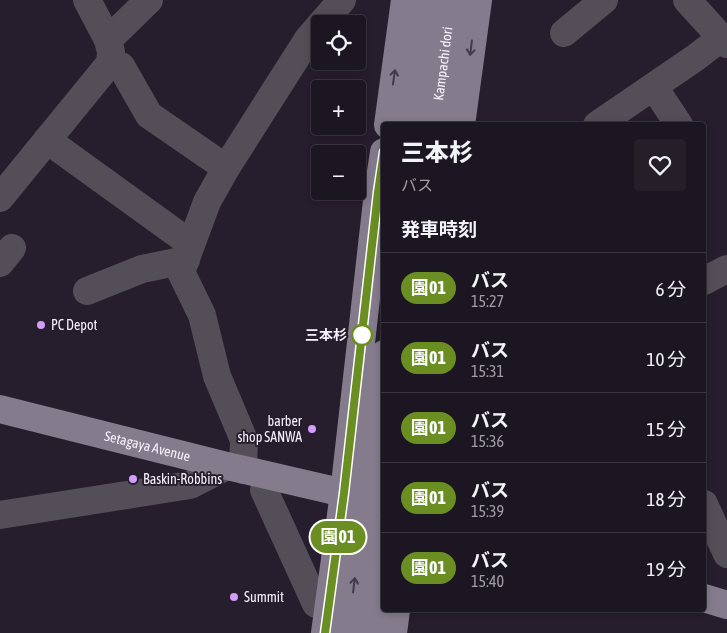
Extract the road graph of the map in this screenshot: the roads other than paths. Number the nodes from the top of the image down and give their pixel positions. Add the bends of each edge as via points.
1 (87, 0) edge
2 (149, 0) edge
3 (342, 0) edge
4 (405, 0) edge
5 (429, 0) edge
6 (451, 0) edge
7 (478, 0) edge
8 (604, 0) edge
9 (688, 0) edge
10 (329, 15) edge
11 (564, 33) dead end
12 (311, 36) edge
13 (724, 41) edge
14 (109, 51) junction
15 (654, 86) junction
16 (388, 122) edge
17 (413, 122) edge
18 (435, 122) edge
19 (461, 122) edge
20 (601, 122) edge
21 (677, 122) edge
22 (47, 140) junction
23 (226, 168) junction
24 (381, 175) edge
25 (0, 198) edge
26 (188, 252) junction
27 (727, 269) edge
28 (706, 280) edge
29 (87, 291) dead end
30 (381, 377) edge
31 (0, 409) edge
32 (235, 468) junction
33 (264, 490) dead end
34 (344, 493) junction
35 (381, 503) edge
36 (706, 508) edge
37 (0, 515) edge
38 (381, 550) edge
39 (727, 554) edge
40 (706, 599) edge
41 (316, 604) dead end
42 (727, 605) edge
43 (396, 612) edge
44 (324, 633) edge
45 (347, 633) edge
46 (370, 633) edge
47 (393, 633) edge

1 - 14 street
2 - 14 street
3 - 10 street
16 -> 4 main road
5 - 17 main road, Kampachi dori
6 - 18 main road, Kampachi dori
7 -> 19 main road
8 - 11 street
9 - 13 street
12 - 23 street
13 - 15 street
14 - 22 street
14 - 23 street via 149,114
15 - 20 street
15 - 21 street
22 - 25 street
22 - 26 street
23 - 26 street via 207,202
24 - 34 main road
26 - 29 street
26 - 32 street via 181,272 202,315 217,376 244,440
27 - 28 street
45 -> 30 main road, bridge
31 - 32 main road, Setagaya Avenue
32 - 34 main road, Setagaya Avenue
32 - 37 street via 190,485
33 - 41 street
34 - 35 main road, Setagaya Avenue
34 - 44 main road
36 - 39 street
38 - 46 main road
40 - 42 main road
43 - 47 main road

